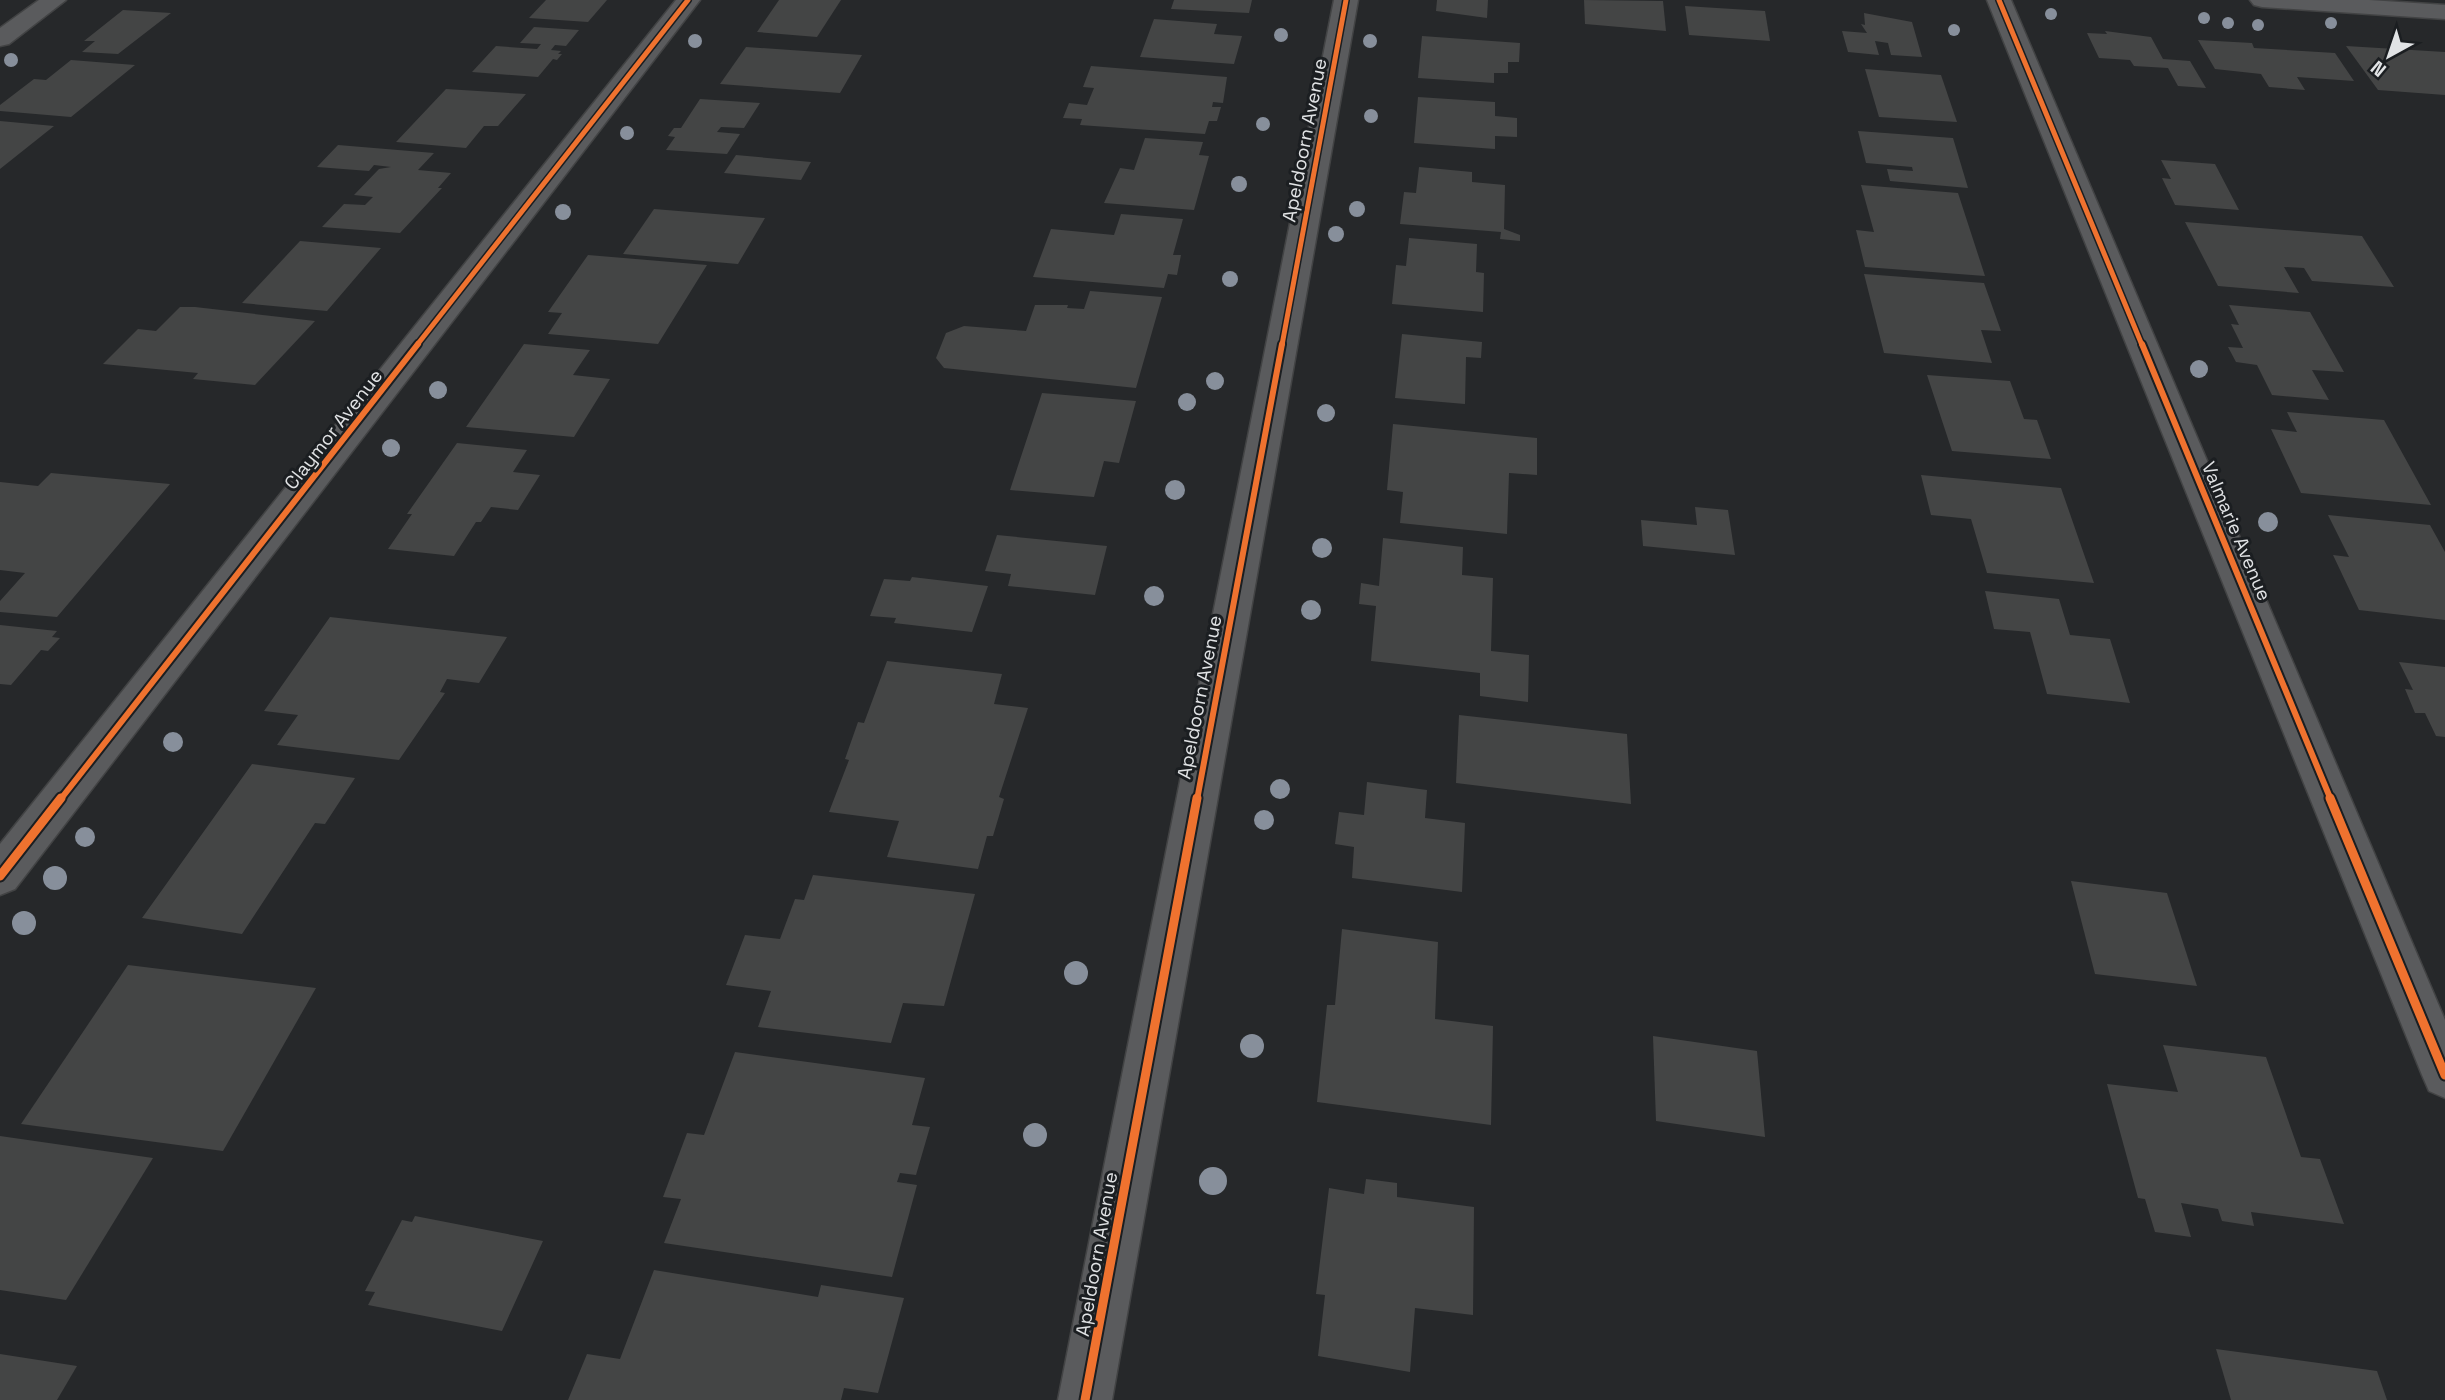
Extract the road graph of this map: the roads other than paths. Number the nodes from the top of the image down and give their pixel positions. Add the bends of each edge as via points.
1 (54, 0) edge
2 (688, 0) edge
3 (1346, 0) edge
4 (1999, 0) edge
5 (2262, 0) edge
6 (2445, 12) edge
7 (0, 39) edge
8 (0, 876) edge
9 (2445, 1075) edge
10 (1085, 1400) edge

1 - 7 street
2 - 8 street, Claymor Avenue
3 - 10 street, Apeldoorn Avenue
4 - 9 street, Valmarie Avenue
5 - 6 street

